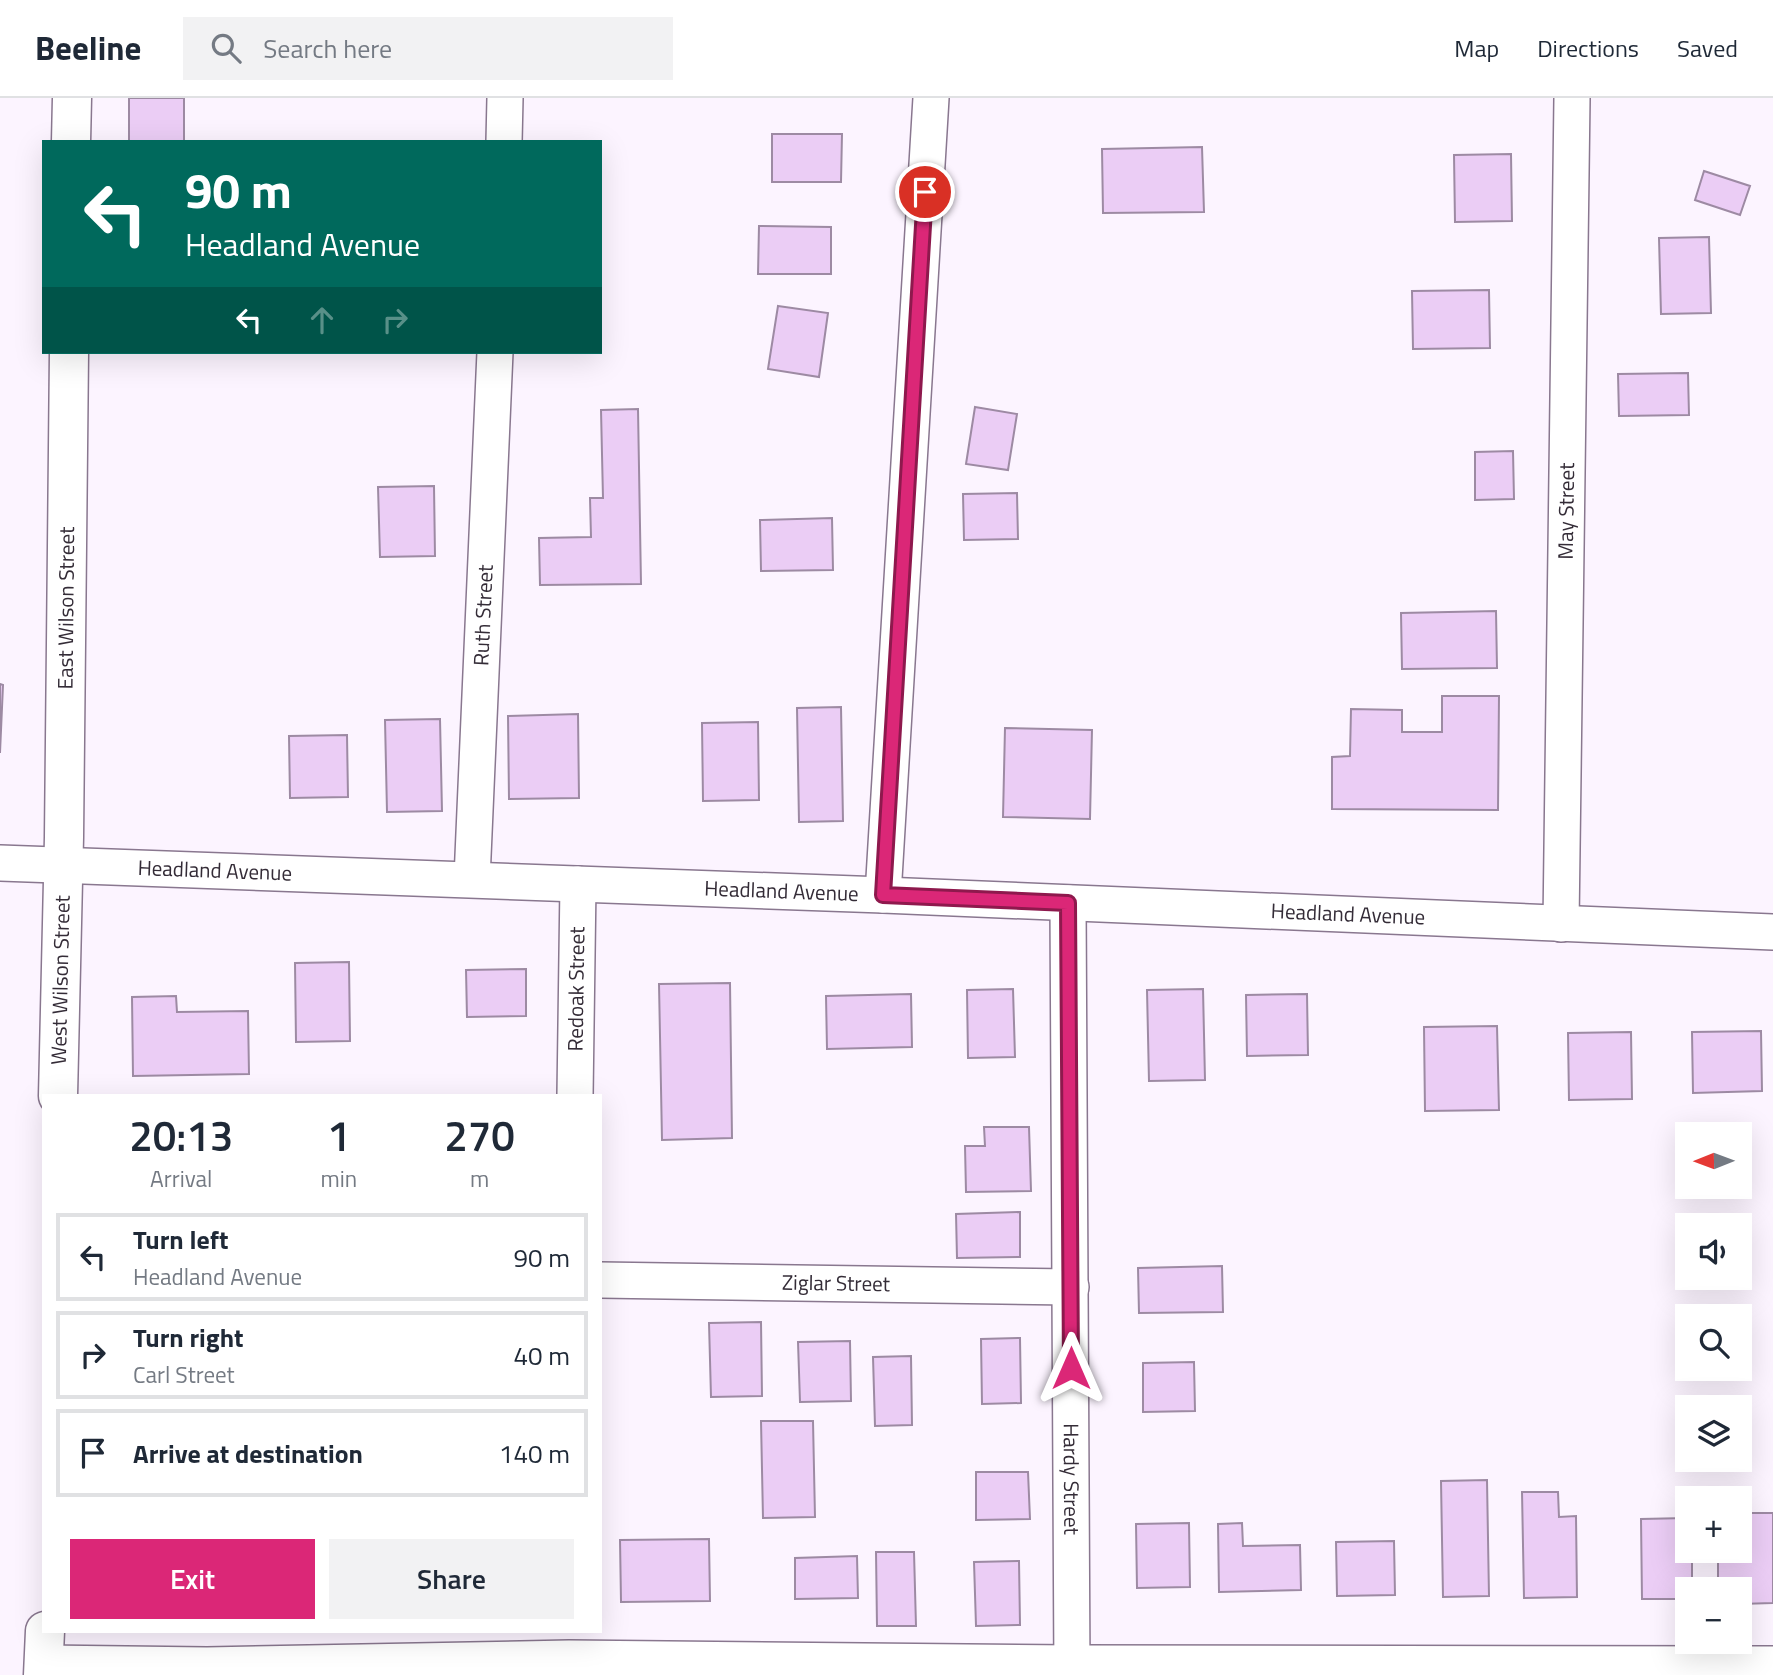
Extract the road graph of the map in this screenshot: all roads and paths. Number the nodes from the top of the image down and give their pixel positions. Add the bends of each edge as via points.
1 (72, 98) edge
2 (505, 98) edge
3 (931, 98) edge
4 (1572, 98) edge
5 (71, 140) edge
6 (503, 140) edge
7 (69, 354) edge
8 (495, 354) edge
9 (0, 863) edge
10 (64, 865) junction
11 (472, 879) junction
12 (578, 884) junction
13 (883, 895) junction
14 (1068, 903) junction
15 (1561, 924) junction
16 (1773, 932) edge
17 (58, 1094) edge
18 (575, 1094) edge
19 (602, 1280) edge
20 (1071, 1287) junction
21 (569, 1655) edge
22 (44, 1656) edge
23 (1773, 1664) edge
24 (1072, 1669) edge

1 - 5 street
2 - 6 street
3 - 13 street
4 - 15 street, May Street
7 - 10 street, East Wilson Street
8 - 11 street, Ruth Street
9 - 10 street, Headland Avenue
10 - 11 street, Headland Avenue
10 - 17 street, West Wilson Street
11 - 12 street, Headland Avenue
12 - 13 street, Headland Avenue
12 - 18 street, Redoak Street
13 - 14 street, Headland Avenue
14 - 15 street, Headland Avenue
14 - 20 street, Hardy Street
15 - 16 street, Headland Avenue
19 - 20 street, Ziglar Street
20 - 24 street, Hardy Street
21 - 22 street via 207,1665
21 - 24 street
23 - 24 street

